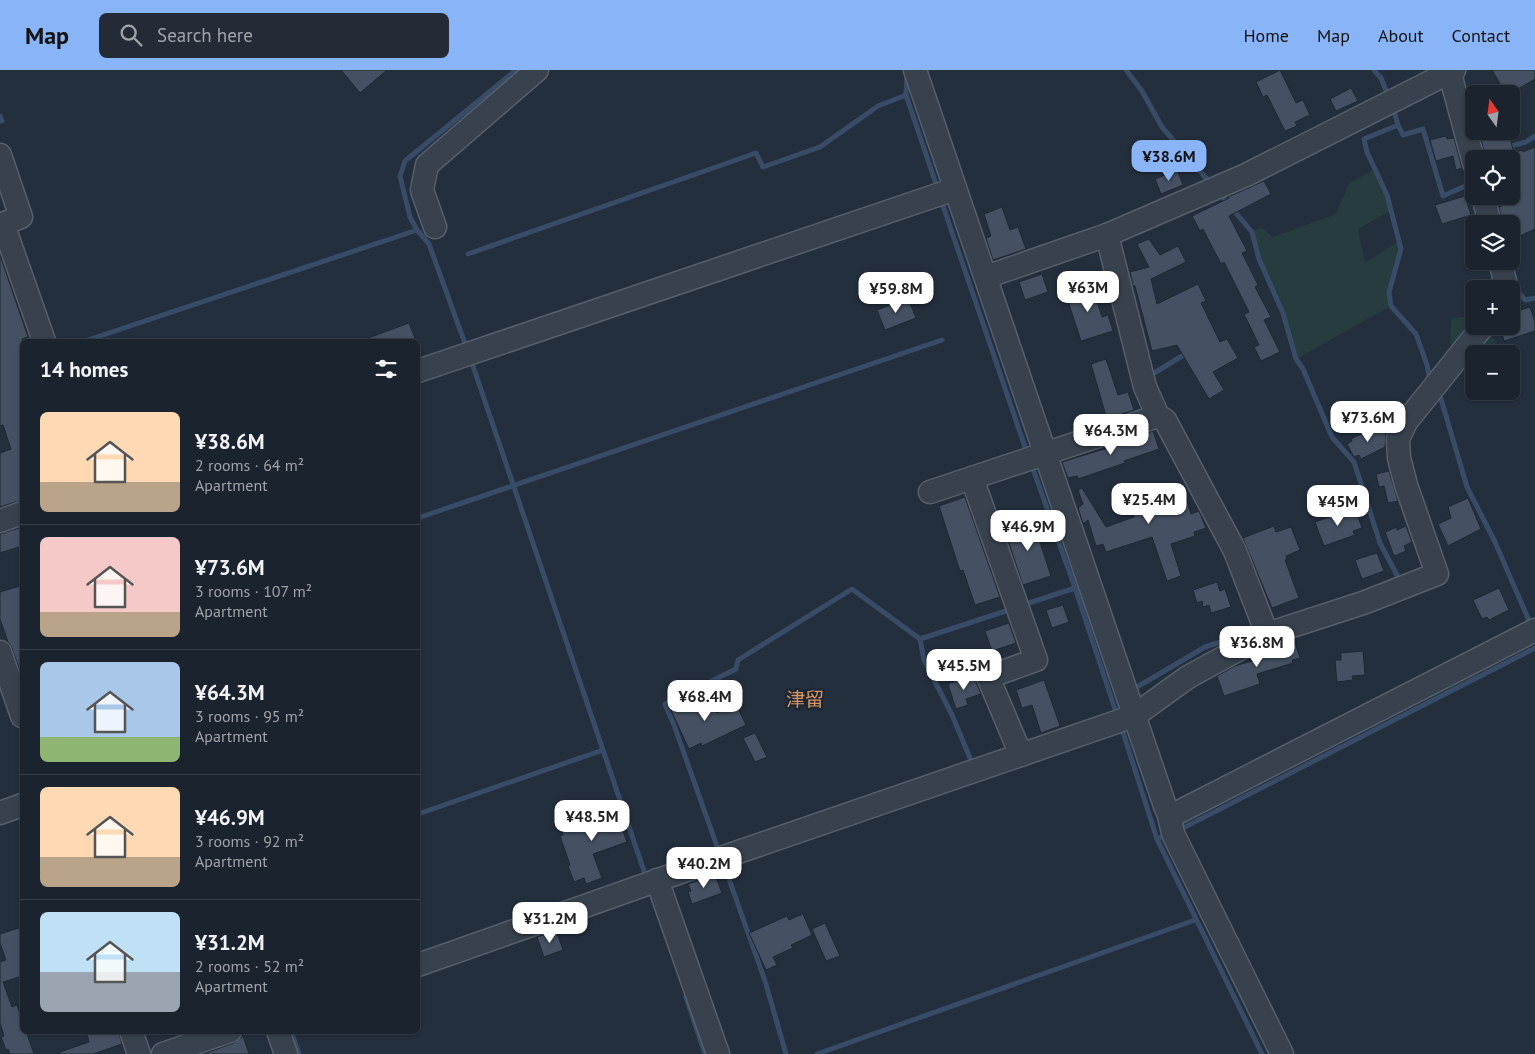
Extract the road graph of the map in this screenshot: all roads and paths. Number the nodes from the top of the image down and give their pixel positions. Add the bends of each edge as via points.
1 (538, 70) edge
2 (915, 70) edge
3 (1451, 71) edge
4 (1471, 150) edge
5 (0, 156) edge
6 (954, 189) junction
7 (8, 222) edge
8 (433, 222) dead end
9 (1107, 235) junction
10 (986, 277) junction
11 (1476, 335) edge
12 (43, 339) edge
13 (420, 370) edge
14 (1161, 418) junction
15 (1035, 456) junction
16 (972, 478) junction
17 (930, 492) dead end
18 (20, 514) edge
19 (0, 521) edge
20 (1535, 630) edge
21 (1267, 634) junction
22 (0, 652) edge
23 (20, 702) edge
24 (1127, 718) junction
25 (1021, 755) junction
26 (20, 806) edge
27 (0, 813) edge
28 (1172, 826) junction
29 (651, 883) junction
30 (420, 964) edge
31 (132, 1034) edge
32 (221, 1034) edge
33 (279, 1034) edge
34 (139, 1054) edge
35 (163, 1054) edge
36 (286, 1054) edge
37 (718, 1054) edge
38 (1282, 1054) edge

1 - 8 street via 427,165 422,190
2 - 6 street
3 - 4 street
3 - 9 street via 1246,175
5 - 7 street
6 - 10 street
6 - 13 street
7 - 12 street
9 - 10 street
9 - 14 street via 1145,386
10 - 15 street
11 - 21 street via 1406,422 1398,439 1406,485 1437,574 1363,603
14 - 15 street
14 - 21 street via 1235,551
15 - 16 street
15 - 24 street
16 - 17 street
16 - 25 street via 1036,660 988,677
18 - 19 street
20 - 28 street
21 - 24 street via 1188,677
22 - 23 street
24 - 25 street
24 - 28 street
25 - 29 street
26 - 27 street
28 - 38 street
29 - 30 street
29 - 37 street
31 - 34 street
32 - 35 street
33 - 36 street

